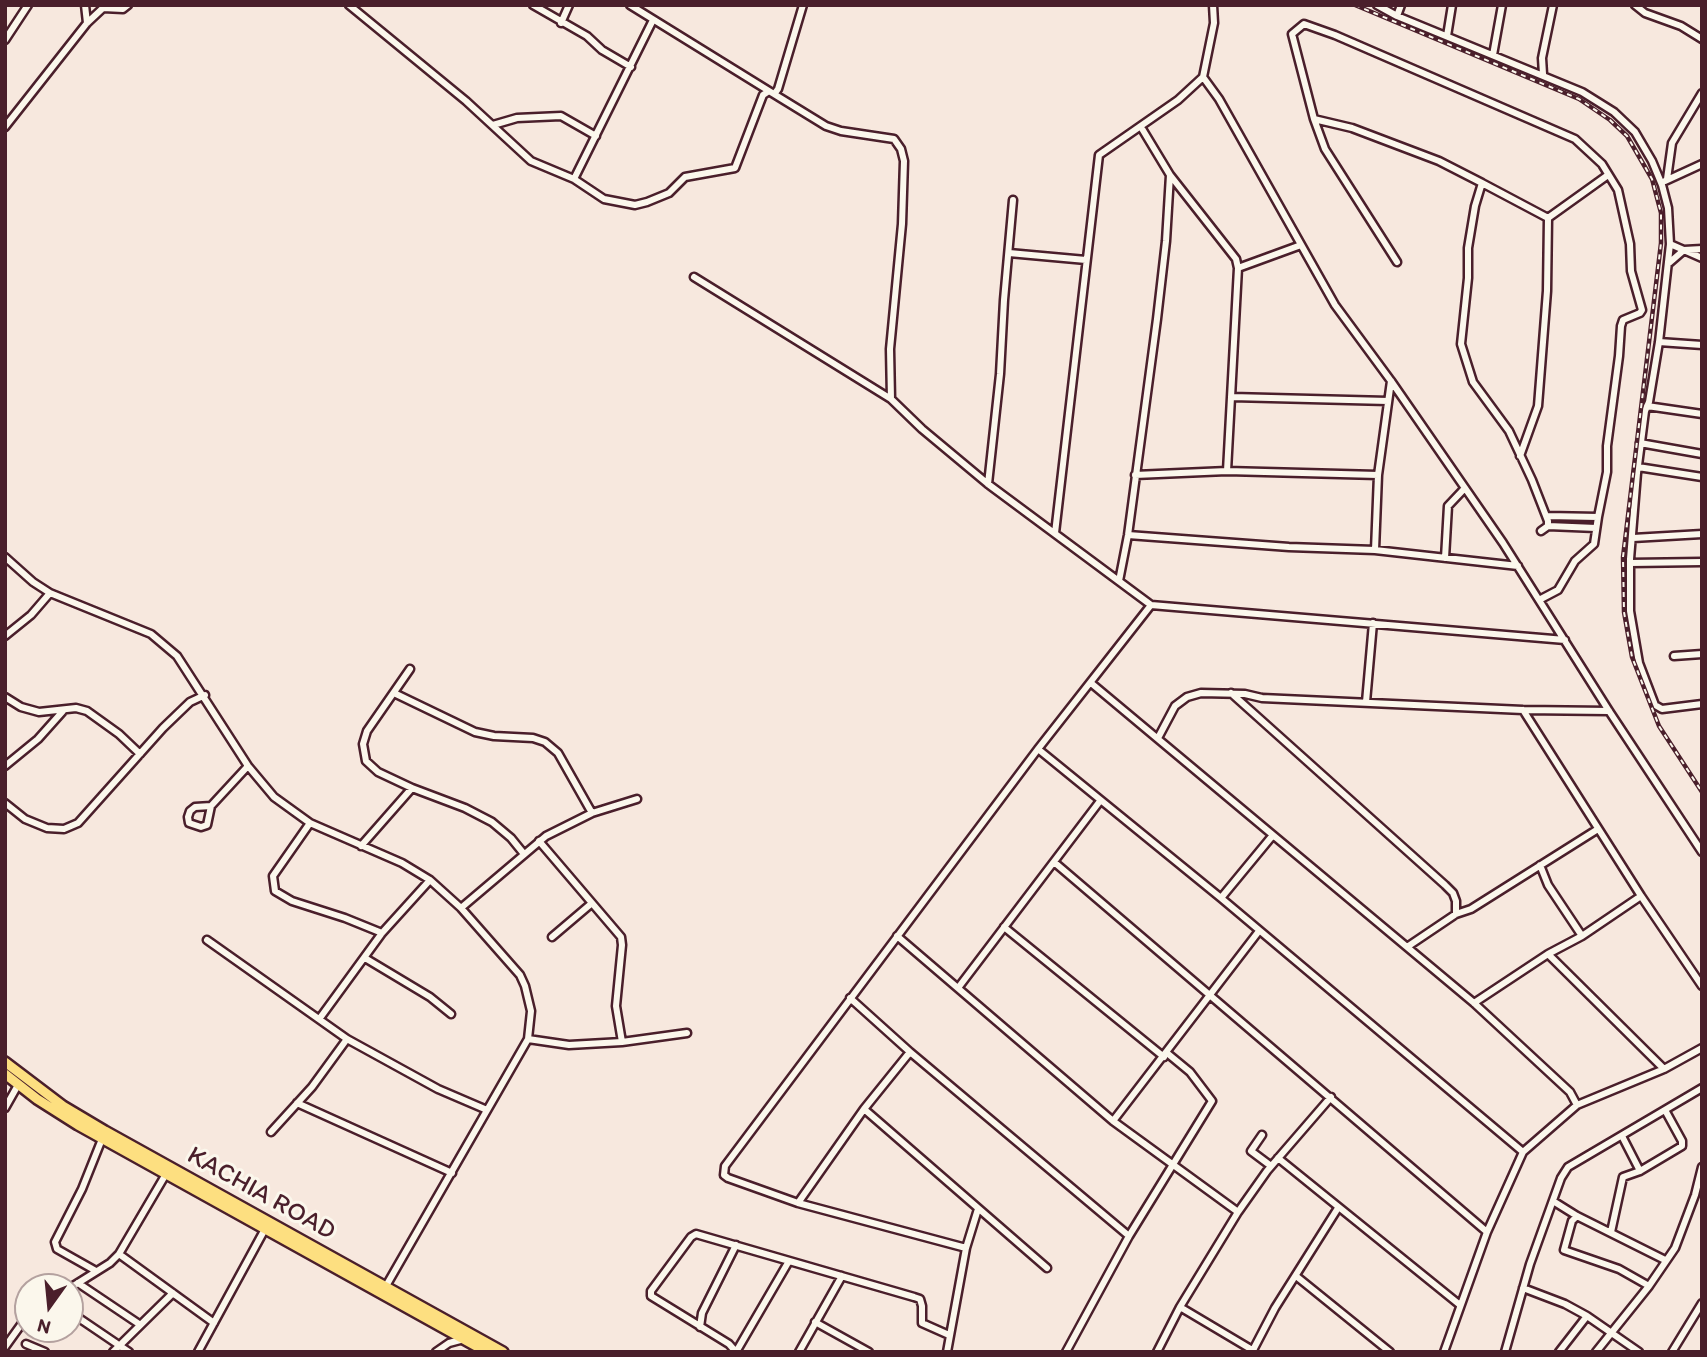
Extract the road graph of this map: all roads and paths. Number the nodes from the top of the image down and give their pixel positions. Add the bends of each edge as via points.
1 (29, 5) edge
2 (85, 5) edge
3 (128, 5) edge
4 (349, 5) edge
5 (533, 5) edge
6 (569, 5) edge
7 (630, 5) edge
8 (803, 5) edge
9 (1213, 5) edge
10 (1377, 5) edge
11 (1401, 5) edge
12 (1452, 5) edge
13 (1502, 5) edge
14 (1553, 5) edge
15 (1635, 5) edge
16 (105, 6) edge
17 (1397, 16) junction
18 (653, 20) junction
19 (87, 23) junction
20 (561, 23) junction
21 (1447, 36) junction
22 (1702, 39) edge
23 (5, 40) edge
24 (1493, 54) junction
25 (631, 67) junction
26 (1543, 74) junction
27 (1203, 77) junction
28 (772, 92) junction
29 (1702, 93) edge
30 (1314, 119) junction
31 (493, 125) junction
32 (5, 127) edge
33 (1141, 127) junction
34 (596, 136) junction
35 (1702, 164) edge
36 (1170, 175) junction
37 (1608, 175) junction
38 (574, 179) junction
39 (1665, 182) junction
40 (1482, 183) junction
41 (1013, 200) dead end
42 (1548, 218) junction
43 (1670, 244) junction
44 (1301, 245) junction
45 (1702, 249) edge
46 (1684, 250) junction
47 (1009, 253) junction
48 (1702, 258) edge
49 (1086, 260) junction
50 (1397, 262) dead end
51 (1669, 263) junction
52 (1238, 268) junction
53 (694, 277) dead end
54 (1659, 342) junction
55 (1702, 345) edge
56 (1391, 381) junction
57 (1233, 397) junction
58 (891, 399) junction
59 (1388, 401) junction
60 (1647, 406) junction
61 (1702, 414) edge
62 (1640, 443) junction
63 (1702, 454) edge
64 (1520, 456) junction
65 (1637, 467) junction
66 (1227, 471) junction
67 (1135, 475) junction
68 (1378, 475) junction
69 (1702, 477) edge
70 (989, 484) junction
71 (1465, 488) junction
72 (1547, 516) junction
73 (1598, 517) junction
74 (1548, 526) junction
75 (1596, 528) junction
76 (1541, 531) dead end
77 (1055, 533) junction
78 (1702, 534) edge
79 (1128, 535) junction
80 (1633, 538) junction
81 (1375, 550) junction
82 (5, 556) edge
83 (1446, 558) junction
84 (1702, 562) edge
85 (1630, 563) junction
86 (1518, 566) junction
87 (1119, 581) junction
88 (50, 593) junction
89 (1539, 600) junction
90 (1151, 605) junction
91 (1373, 623) junction
92 (5, 636) edge
93 (1565, 640) junction
94 (1702, 654) edge
95 (1674, 656) dead end
96 (410, 669) dead end
97 (1091, 683) junction
98 (394, 693) junction
99 (1231, 693) junction
100 (205, 695) junction
101 (5, 697) edge
102 (1366, 702) junction
103 (1702, 704) edge
104 (1522, 710) junction
105 (63, 711) junction
106 (1609, 711) junction
107 (1158, 738) junction
108 (1038, 749) junction
109 (140, 754) junction
110 (5, 766) edge
111 (248, 766) junction
112 (412, 788) junction
113 (637, 799) dead end
114 (1100, 801) junction
115 (5, 803) edge
116 (211, 806) dead end
117 (592, 813) junction
118 (310, 823) junction
119 (1598, 829) junction
120 (1273, 835) junction
121 (539, 841) junction
122 (361, 846) junction
123 (1702, 852) edge
124 (524, 854) junction
125 (1054, 862) junction
126 (1540, 865) junction
127 (430, 880) junction
128 (1641, 896) junction
129 (1221, 898) junction
130 (592, 903) junction
131 (461, 908) junction
132 (1456, 914) junction
133 (1004, 927) junction
134 (1259, 931) junction
135 (382, 933) junction
136 (897, 936) junction
137 (1582, 936) junction
138 (552, 937) dead end
139 (207, 940) dead end
140 (1407, 947) junction
141 (1548, 954) junction
142 (365, 958) junction
143 (1702, 986) edge
144 (958, 988) junction
145 (1210, 995) junction
146 (850, 998) junction
147 (1474, 1003) junction
148 (451, 1014) dead end
149 (320, 1018) junction
150 (687, 1033) dead end
151 (347, 1038) junction
152 (527, 1040) junction
153 (622, 1042) junction
154 (1702, 1048) edge
155 (910, 1052) junction
156 (1166, 1055) junction
157 (5, 1062) edge
158 (1664, 1069) junction
159 (5, 1074) edge
160 (18, 1085) junction
161 (1702, 1088) edge
162 (1331, 1097) junction
163 (297, 1103) junction
164 (1577, 1105) junction
165 (5, 1108) edge
166 (864, 1109) junction
167 (487, 1110) junction
168 (1665, 1110) junction
169 (1113, 1121) junction
170 (271, 1132) dead end
171 (1262, 1135) dead end
172 (1622, 1136) junction
173 (102, 1139) junction
174 (1523, 1152) junction
175 (1278, 1158) junction
176 (1171, 1165) junction
177 (1271, 1166) junction
178 (1702, 1167) edge
179 (1640, 1171) junction
180 (452, 1173) junction
181 (166, 1174) junction
182 (1553, 1200) junction
183 (798, 1203) junction
184 (1338, 1208) junction
185 (978, 1209) junction
186 (1238, 1212) junction
187 (1577, 1216) junction
188 (265, 1229) junction
189 (1487, 1232) junction
190 (1611, 1232) junction
191 (1129, 1236) junction
192 (736, 1245) junction
193 (966, 1248) junction
194 (120, 1254) junction
195 (1665, 1260) junction
196 (789, 1261) junction
197 (1047, 1268) dead end
198 (96, 1271) junction
199 (842, 1276) junction
200 (1296, 1276) junction
201 (84, 1279) edge
202 (386, 1286) junction
203 (1650, 1286) junction
204 (84, 1287) edge
205 (1523, 1288) junction
206 (173, 1293) junction
207 (1702, 1303) edge
208 (1460, 1305) junction
209 (1180, 1307) junction
210 (1587, 1316) junction
211 (84, 1321) edge
212 (815, 1322) junction
213 (214, 1323) junction
214 (139, 1324) junction
215 (700, 1327) junction
216 (1612, 1334) junction
217 (949, 1335) junction
218 (464, 1339) junction
219 (26, 1343) dead end
220 (119, 1345) junction
221 (1253, 1351) edge
222 (44, 1352) edge
223 (113, 1352) edge
224 (129, 1352) edge
225 (198, 1352) edge
226 (436, 1352) edge
227 (486, 1352) edge
228 (503, 1352) edge
229 (736, 1352) edge
230 (799, 1352) edge
231 (869, 1352) edge
232 (947, 1352) edge
233 (1066, 1352) edge
234 (1157, 1352) edge
235 (1390, 1352) edge
236 (1444, 1352) edge
237 (1505, 1352) edge
238 (1559, 1352) edge
239 (1596, 1352) edge
240 (1639, 1352) edge
241 (1672, 1352) edge

1 - 23 street
2 - 19 street
3 - 16 street via 118,9
4 - 31 street
5 - 20 street
6 - 20 street
7 - 18 street
8 - 28 street via 778,89
9 - 27 street
10 - 17 street
11 - 17 street
12 - 21 street
13 - 24 street
14 - 26 street
15 - 22 street
16 - 19 street
17 - 21 street
18 - 25 street
18 - 28 street
19 - 32 street
20 - 25 street
21 - 24 street
24 - 26 street
25 - 34 street
26 - 39 street via 1614,112 1635,132
27 - 33 street
27 - 44 street
28 - 38 street via 763,95 738,163 731,170 685,177 669,193 635,205 604,199
28 - 58 street via 826,126 894,139 901,149 902,224 890,349
29 - 39 street via 1672,143
30 - 37 street via 1292,34 1304,24 1575,139
30 - 40 street via 1352,128 1439,161
30 - 50 street via 1325,149
31 - 34 street via 514,118 561,116
31 - 38 street via 531,161
33 - 36 street
33 - 49 street via 1098,155
34 - 38 street
35 - 39 street
36 - 52 street via 1236,259
36 - 67 street via 1157,319
37 - 42 street
37 - 73 street via 1624,212 1631,271 1642,310 1620,326 1607,472
39 - 43 street
40 - 42 street
40 - 64 street via 1468,248 1461,344 1473,382
41 - 47 street
42 - 64 street via 1548,291 1538,406
43 - 46 street
43 - 51 street
44 - 52 street
44 - 56 street via 1335,305
45 - 46 street
46 - 48 street
46 - 51 street
47 - 49 street
47 - 70 street
49 - 77 street
51 - 54 street
52 - 57 street
53 - 58 street
54 - 55 street
54 - 60 street
56 - 59 street
56 - 71 street
57 - 59 street
57 - 66 street
58 - 70 street
59 - 68 street
60 - 61 street
60 - 62 street
62 - 63 street
62 - 65 street
64 - 72 street
65 - 69 street
65 - 80 street
66 - 67 street
66 - 68 street
67 - 79 street
68 - 81 street
70 - 77 street
71 - 83 street via 1448,506
71 - 86 street
72 - 73 street
72 - 74 street
73 - 75 street
74 - 75 street
74 - 76 street
75 - 89 street via 1594,544 1574,561 1558,590
77 - 87 street
78 - 80 street
79 - 81 street
79 - 87 street
80 - 85 street
81 - 83 street
82 - 88 street
83 - 86 street
84 - 85 street
85 - 103 street via 1630,611 1638,657 1655,705 1662,709
86 - 89 street
87 - 90 street
88 - 92 street
88 - 100 street via 151,634 177,656
89 - 93 street
90 - 91 street
90 - 97 street
91 - 93 street
91 - 102 street
93 - 106 street
94 - 95 street
96 - 98 street
97 - 107 street
97 - 108 street
98 - 112 street via 367,731 363,754 378,772
98 - 117 street via 475,732 545,742 558,753
99 - 102 street
99 - 107 street via 1186,698 1175,706
99 - 132 street via 1445,885 1456,901
100 - 109 street via 190,702
100 - 111 street
101 - 105 street via 40,712
102 - 104 street
104 - 106 street
104 - 119 street
105 - 109 street via 87,711
105 - 110 street
106 - 123 street
107 - 120 street
108 - 114 street
108 - 136 street
109 - 115 street via 78,823 64,829 25,819
111 - 116 street
111 - 118 street via 274,797
112 - 122 street
112 - 124 street via 492,822
113 - 117 street
114 - 125 street
114 - 129 street
117 - 121 street
118 - 122 street
118 - 135 street via 273,876 275,891
119 - 126 street
119 - 128 street
120 - 129 street
120 - 140 street
121 - 124 street
121 - 130 street
122 - 127 street
124 - 131 street
125 - 133 street
125 - 145 street
126 - 132 street
126 - 137 street
127 - 131 street
127 - 135 street
128 - 137 street
128 - 143 street
129 - 134 street
130 - 138 street
130 - 153 street via 621,937 616,1006
131 - 152 street via 520,975 531,1011
132 - 140 street
133 - 144 street
133 - 156 street
134 - 145 street
134 - 174 street
135 - 142 street
136 - 144 street
136 - 146 street
137 - 141 street
139 - 149 street
140 - 147 street
141 - 147 street
141 - 158 street
142 - 148 street
142 - 149 street
144 - 169 street
145 - 156 street
145 - 162 street
146 - 155 street
146 - 183 street via 724,1171 728,1178
147 - 164 street via 1570,1092
149 - 151 street
150 - 153 street
151 - 163 street
151 - 167 street via 438,1089
152 - 153 street via 569,1045
152 - 167 street
154 - 158 street
155 - 166 street
155 - 191 street
156 - 169 street
156 - 176 street via 1190,1072 1212,1101
157 - 202 highway, KACHIA ROAD via 80,1117
158 - 164 street
159 - 160 highway, KACHIA ROAD
160 - 165 street
160 - 173 highway, KACHIA ROAD
161 - 168 street
162 - 175 street
162 - 189 street
163 - 170 street
163 - 180 street
164 - 174 street
166 - 183 street
166 - 185 street
167 - 180 street
168 - 172 street
168 - 179 street via 1682,1146
169 - 176 street
171 - 177 street via 1251,1151
172 - 179 street
172 - 182 street via 1568,1167
173 - 181 highway, KACHIA ROAD
173 - 198 street via 55,1242 57,1249
174 - 189 street
175 - 177 street
175 - 184 street
176 - 186 street
176 - 191 street
177 - 186 street
178 - 195 street via 1675,1248
179 - 190 street via 1623,1177
180 - 202 street
181 - 188 highway, KACHIA ROAD
181 - 194 street
182 - 187 street
182 - 205 street
183 - 193 street
184 - 200 street
184 - 208 street
185 - 193 street
185 - 197 street
186 - 209 street
187 - 190 street
187 - 203 street via 1564,1250 1619,1269
188 - 213 street
188 - 218 highway, KACHIA ROAD
189 - 208 street
190 - 195 street
191 - 233 street
192 - 196 street
192 - 215 street via 702,1313
192 - 215 street via 693,1235 651,1291 654,1300
193 - 217 street
194 - 198 street
194 - 206 street
195 - 203 street
196 - 199 street
196 - 229 street
198 - 201 street
199 - 212 street
199 - 217 street via 920,1299 922,1323
200 - 221 street
200 - 235 street
202 - 228 highway, KACHIA ROAD
203 - 216 street
204 - 214 street
205 - 210 street
205 - 237 street
206 - 213 street
206 - 214 street
207 - 241 street
208 - 236 street
209 - 221 street
209 - 234 street
210 - 216 street
210 - 238 street
211 - 220 street
212 - 230 street
212 - 231 street
213 - 225 street
214 - 220 street
215 - 229 street
216 - 239 street
216 - 240 street
217 - 232 street
218 - 226 street
218 - 227 highway, KACHIA ROAD
219 - 222 street
220 - 223 street
220 - 224 street

